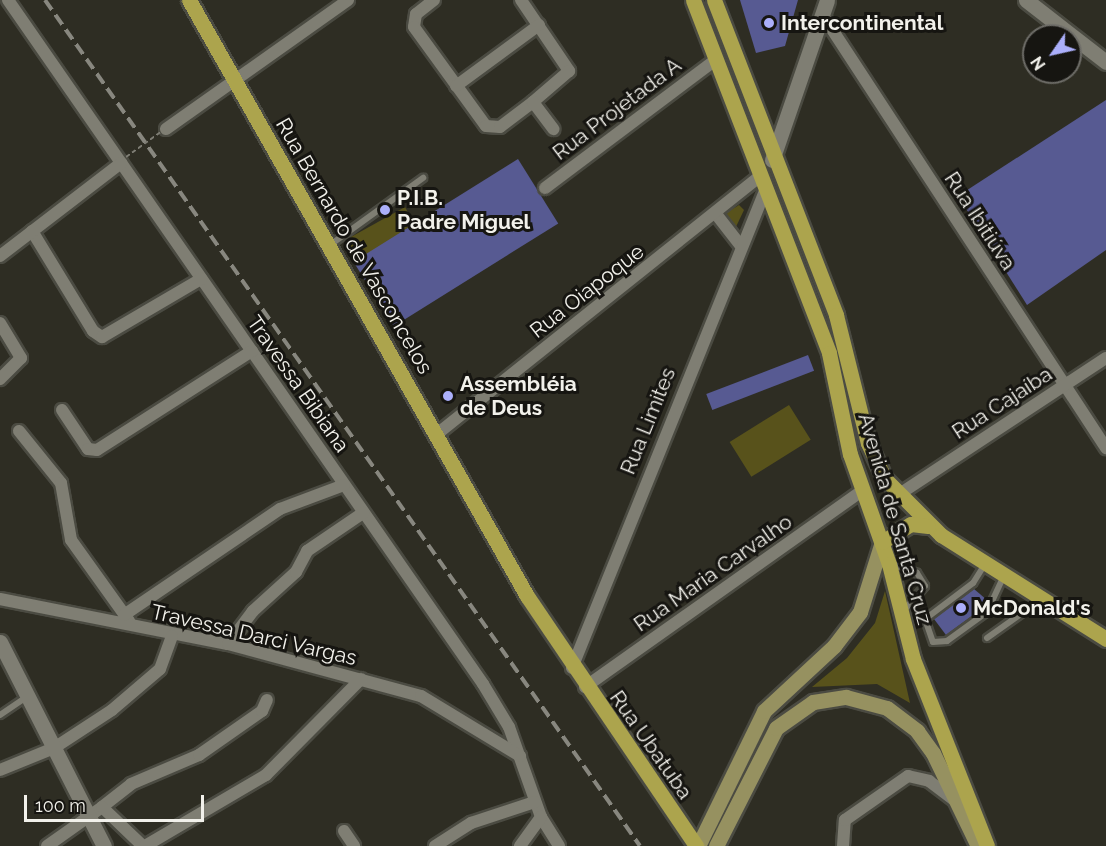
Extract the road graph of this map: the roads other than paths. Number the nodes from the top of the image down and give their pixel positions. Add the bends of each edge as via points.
1 (8, 0) edge
2 (189, 0) edge
3 (348, 0) edge
4 (434, 0) edge
5 (521, 0) edge
6 (693, 0) edge
7 (714, 0) edge
8 (1029, 1) edge
9 (825, 7) edge
10 (539, 25) junction
11 (713, 62) junction
12 (1106, 62) edge
13 (236, 84) junction
14 (456, 86) junction
15 (533, 102) junction
16 (553, 129) dead end
17 (164, 130) road end
18 (123, 160) junction
19 (772, 160) junction
20 (423, 178) dead end
21 (762, 184) junction
22 (545, 188) dead end
23 (716, 214) junction
24 (32, 231) junction
25 (740, 245) junction
26 (329, 246) junction
27 (0, 255) edge
28 (201, 279) junction
29 (0, 323) edge
30 (252, 351) junction
31 (1106, 358) edge
32 (0, 379) edge
33 (1065, 385) junction
34 (62, 410) dead end
35 (19, 431) dead end
36 (437, 434) junction
37 (1106, 448) edge
38 (919, 480) junction
39 (344, 485) junction
40 (863, 490) junction
41 (898, 495) junction
42 (363, 513) junction
43 (915, 514) junction
44 (928, 526) junction
45 (882, 542) junction
46 (889, 564) junction
47 (986, 564) junction
48 (1004, 575) junction
49 (0, 599) edge
50 (1042, 599) junction
51 (901, 614) junction
52 (124, 615) junction
53 (133, 627) junction
54 (172, 636) junction
55 (987, 638) dead end
56 (1106, 639) edge
57 (0, 642) edge
58 (228, 644) junction
59 (572, 668) junction
60 (362, 679) junction
61 (585, 687) junction
62 (28, 696) junction
63 (267, 700) dead end
64 (0, 715) edge
65 (54, 748) junction
66 (520, 756) junction
67 (0, 770) edge
68 (954, 800) junction
69 (535, 802) junction
70 (102, 807) junction
71 (541, 818) junction
72 (90, 819) junction
73 (344, 831) dead end
74 (47, 846) edge
75 (104, 846) edge
76 (144, 846) edge
77 (354, 846) edge
78 (435, 846) edge
79 (520, 846) edge
80 (559, 846) edge
81 (697, 846) edge
82 (716, 846) edge
83 (843, 846) edge
84 (978, 846) edge
85 (987, 846) edge

1 - 18 street, Travessa Bibiana
2 - 13 main road, Rua Bernardo de Vasconcelos
3 - 13 street
4 - 14 street via 416,14 414,27
5 - 10 street
6 - 11 main road, Avenida de Santa Cruz
7 - 19 main road, Avenida de Santa Cruz
8 - 12 street
9 - 19 street
9 - 33 street, Rua Ibitiúva
10 - 14 street
10 - 15 street via 569,71
11 - 21 main road, Avenida de Santa Cruz
11 - 22 street, Rua Projetada A
13 - 17 street
13 - 26 main road, Rua Bernardo de Vasconcelos
14 - 15 street via 492,129
15 - 16 street
18 - 24 street
18 - 28 street, Travessa Bibiana
19 - 41 main road, Avenida de Santa Cruz via 836,315 875,463
20 - 26 lane
21 - 23 street, Rua Oiapoque
21 - 25 street, Rua Limites
21 - 40 main road, Avenida de Santa Cruz via 829,353
23 - 25 street
23 - 36 street, Rua Oiapoque
24 - 27 street
24 - 28 street via 93,331 102,337
25 - 59 street, Rua Limites
26 - 36 main road, Rua Bernardo de Vasconcelos
28 - 30 street, Travessa Bibiana
29 - 32 street via 21,358
30 - 34 street via 92,451
30 - 39 street, Travessa Bibiana
31 - 33 street, Rua Cajaíba
33 - 37 street, Rua Ibitiúva
33 - 38 street, Rua Cajaíba
35 - 52 street via 61,483 71,540
36 - 59 main road, Rua Bernardo de Vasconcelos
38 - 41 street, Rua Cajaíba
38 - 43 street
39 - 42 street, Travessa Bibiana
39 - 52 street via 271,514
40 - 45 main road, Avenida de Santa Cruz
40 - 61 street, Rua Maria Carvalho
41 - 43 main road, Avenida de Santa Cruz
42 - 58 street via 307,551 296,572 253,611
42 - 66 street, Travessa Bibiana via 483,684
43 - 44 main road, Avenida de Santa Cruz
44 - 45 main road via 911,524
44 - 47 main road, Avenida de Santa Cruz
45 - 46 main road, Avenida de Santa Cruz
45 - 81 main road via 848,631 780,693 753,728
46 - 51 main road, Avenida de Santa Cruz
46 - 51 lane via 917,573 925,586
47 - 48 main road, Avenida de Santa Cruz
47 - 48 lane via 973,583 925,619 933,642 947,641 987,612
48 - 50 main road, Avenida de Santa Cruz
49 - 53 street, Travessa Darci Vargas
50 - 55 lane
50 - 56 main road, Avenida de Santa Cruz
51 - 85 main road, Avenida de Santa Cruz via 934,718
52 - 53 street
53 - 54 street, Travessa Darci Vargas
54 - 58 street, Travessa Darci Vargas
54 - 65 street via 160,669 148,681
57 - 62 street
58 - 60 street, Travessa Darci Vargas
59 - 61 main road, Rua Ubatuba
60 - 66 street, Travessa Darci Vargas via 443,705
60 - 76 street via 266,775
61 - 81 main road, Rua Ubatuba
62 - 64 lane
62 - 65 street
63 - 70 street via 262,711 199,755 131,784
65 - 67 street
65 - 72 street
66 - 69 street, Travessa Bibiana
68 - 82 main road via 926,742 887,708 846,697 813,702 795,713 762,749
68 - 83 street via 929,781 908,776 845,820
68 - 84 main road
69 - 71 street, Travessa Bibiana
69 - 78 street via 479,820
70 - 72 street
70 - 76 street
71 - 79 street
71 - 80 street, Travessa Bibiana
72 - 74 street
72 - 75 street
73 - 77 street

